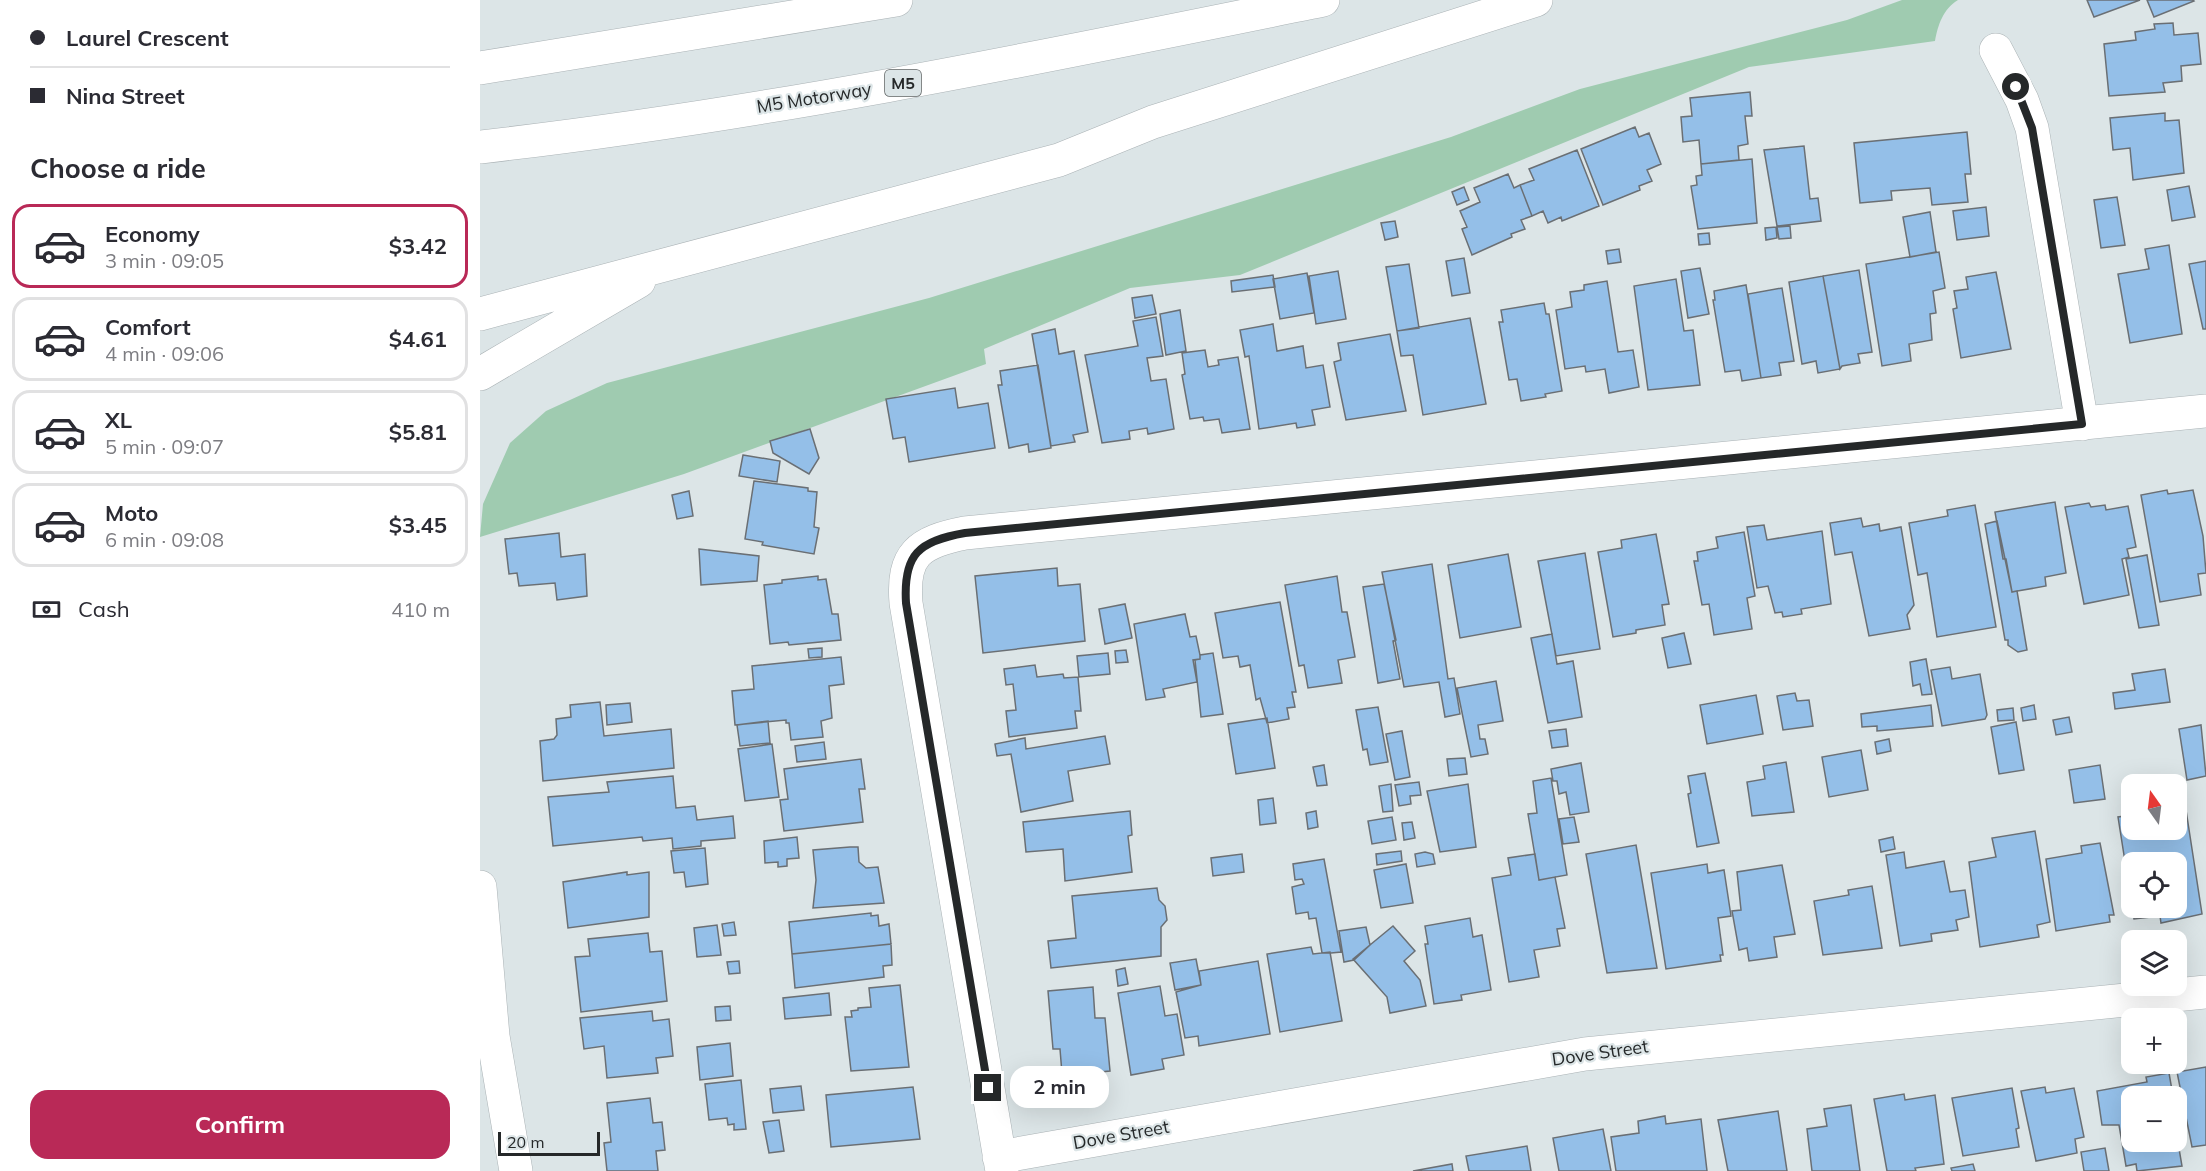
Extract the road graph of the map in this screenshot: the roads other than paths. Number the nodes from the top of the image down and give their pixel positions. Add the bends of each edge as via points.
1 (896, 0) edge
2 (1323, 0) edge
3 (1536, 0) edge
4 (1996, 50) dead end
5 (480, 68) edge
6 (480, 147) edge
7 (671, 261) junction
8 (480, 314) edge
9 (480, 374) edge
10 (2206, 411) edge
11 (2082, 424) junction
12 (480, 887) edge
13 (480, 986) edge
14 (2206, 992) edge
15 (493, 1036) junction
16 (1000, 1164) edge
17 (516, 1171) edge

1 - 5 main road
2 - 6 main road, M5 Motorway / M5 via 862,91
3 - 7 main road via 1153,122 1059,160
4 - 11 main road via 2022,99 2032,128
7 - 8 main road
7 - 9 main road
10 - 11 main road
11 - 16 main road via 965,533 931,541 916,551 908,566 906,603
12 - 15 main road
13 - 15 main road
14 - 16 main road, Dove Street via 1596,1053
15 - 17 main road

